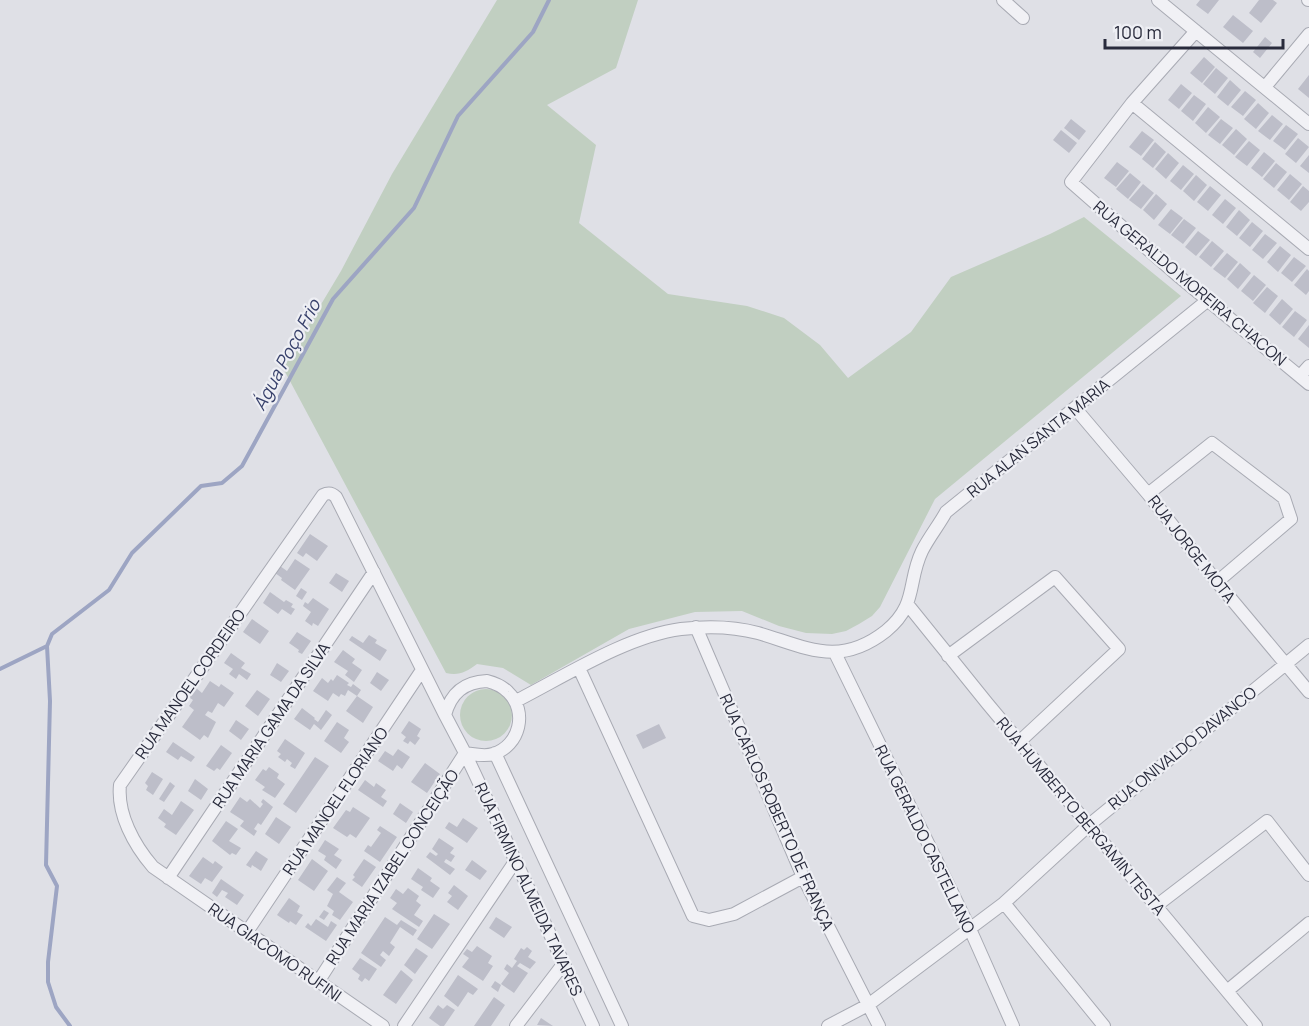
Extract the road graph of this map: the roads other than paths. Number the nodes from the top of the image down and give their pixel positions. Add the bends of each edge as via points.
1 (1003, 0) edge
2 (1158, 0) edge
3 (1023, 18) dead end
4 (1196, 31) junction
5 (1309, 34) edge
6 (1265, 87) junction
7 (1132, 103) junction
8 (1309, 124) edge
9 (1309, 249) edge
10 (1208, 300) junction
11 (1309, 366) edge
12 (1304, 380) edge
13 (1075, 408) junction
14 (1148, 494) junction
15 (323, 495) joint
16 (374, 572) junction
17 (1217, 582) junction
18 (908, 605) junction
19 (696, 627) junction
20 (1309, 645) edge
21 (835, 653) junction
22 (948, 656) junction
23 (1286, 664) junction
24 (579, 668) junction
25 (422, 670) junction
26 (1309, 692) edge
27 (516, 701) junction
28 (445, 715) junction
29 (1020, 742) junction
30 (465, 753) junction
31 (495, 753) junction
32 (1089, 825) junction
33 (516, 860) junction
34 (1309, 875) edge
35 (803, 877) junction
36 (168, 878) junction
37 (1004, 903) junction
38 (1156, 906) junction
39 (1309, 923) edge
40 (969, 929) junction
41 (247, 932) junction
42 (564, 963) junction
43 (318, 982) junction
44 (1227, 991) junction
45 (868, 1005) junction
46 (383, 1026) edge
47 (404, 1026) edge
48 (516, 1026) edge
49 (593, 1026) edge
50 (622, 1026) edge
51 (828, 1026) edge
52 (879, 1026) edge
53 (1013, 1026) edge
54 (1104, 1026) edge
55 (1256, 1026) edge

1 - 3 street
2 - 4 street
4 - 6 street
4 - 7 street
5 - 6 street
6 - 8 street
7 - 9 street
7 - 10 street, RUA GERALDO MOREIRA CHACON via 1071,182
10 - 12 street, RUA GERALDO MOREIRA CHACON
10 - 13 street, RUA ALAN SANTA MARIA
11 - 12 street
13 - 14 street, RUA JORGE MOTA
13 - 18 street, RUA ALAN SANTA MARIA via 946,512 922,552
14 - 17 street, RUA JORGE MOTA
14 - 17 street via 1212,443 1284,498 1291,519
15 - 16 street, RUA FIRMINO ALMEIDA TAVARES via 331,493 336,497
15 - 36 street, RUA MANOEL CORDEIRO via 120,784 121,806 134,839 153,867
16 - 25 street, RUA FIRMINO ALMEIDA TAVARES
16 - 36 street, RUA MARIA GAMA DA SILVA
17 - 23 street, RUA JORGE MOTA
18 - 21 street via 886,631
18 - 22 street, RUA HUMBERTO BERGAMIN TESTA
19 - 21 street via 734,628
19 - 24 street via 648,636
19 - 35 street, RUA CARLOS ROBERTO DE FRANÇA
20 - 23 street, RUA ONIVALDO DAVANCO
21 - 40 street, RUA GERALDO CASTELLANO
22 - 29 street, RUA HUMBERTO BERGAMIN TESTA
22 - 29 street via 1055,577 1119,649
23 - 26 street, RUA JORGE MOTA
23 - 32 street, RUA ONIVALDO DAVANCO
24 - 27 street
24 - 35 street via 693,916 709,920 734,914
25 - 28 street, RUA FIRMINO ALMEIDA TAVARES
25 - 41 street, RUA MANOEL FLORIANO
27 - 28 street via 498,684 475,682 455,693
27 - 31 street via 519,725 515,737
28 - 30 street, RUA FIRMINO ALMEIDA TAVARES
29 - 32 street, RUA HUMBERTO BERGAMIN TESTA
30 - 31 street, RUA FIRMINO ALMEIDA TAVARES
30 - 33 street, RUA FIRMINO ALMEIDA TAVARES
30 - 43 street, RUA MARIA IZABEL CONCEIÇÃO
31 - 50 street, RUA FIRMINO ALMEIDA TAVARES
32 - 37 street, RUA ONIVALDO DAVANCO
32 - 38 street, RUA HUMBERTO BERGAMIN TESTA
33 - 42 street, RUA FIRMINO ALMEIDA TAVARES
33 - 47 street
34 - 38 street via 1267,821
35 - 45 street, RUA CARLOS ROBERTO DE FRANÇA
36 - 41 street, RUA GIACOMO RUFINI
37 - 40 street, RUA ONIVALDO DAVANCO
37 - 54 street
38 - 44 street, RUA HUMBERTO BERGAMIN TESTA
39 - 44 street
40 - 45 street, RUA ONIVALDO DAVANCO
40 - 53 street, RUA GERALDO CASTELLANO
41 - 43 street, RUA GIACOMO RUFINI
42 - 48 street
42 - 49 street, RUA FIRMINO ALMEIDA TAVARES
43 - 46 street, RUA GIACOMO RUFINI
44 - 55 street, RUA HUMBERTO BERGAMIN TESTA
45 - 51 street, RUA ONIVALDO DAVANCO
45 - 52 street, RUA CARLOS ROBERTO DE FRANÇA

